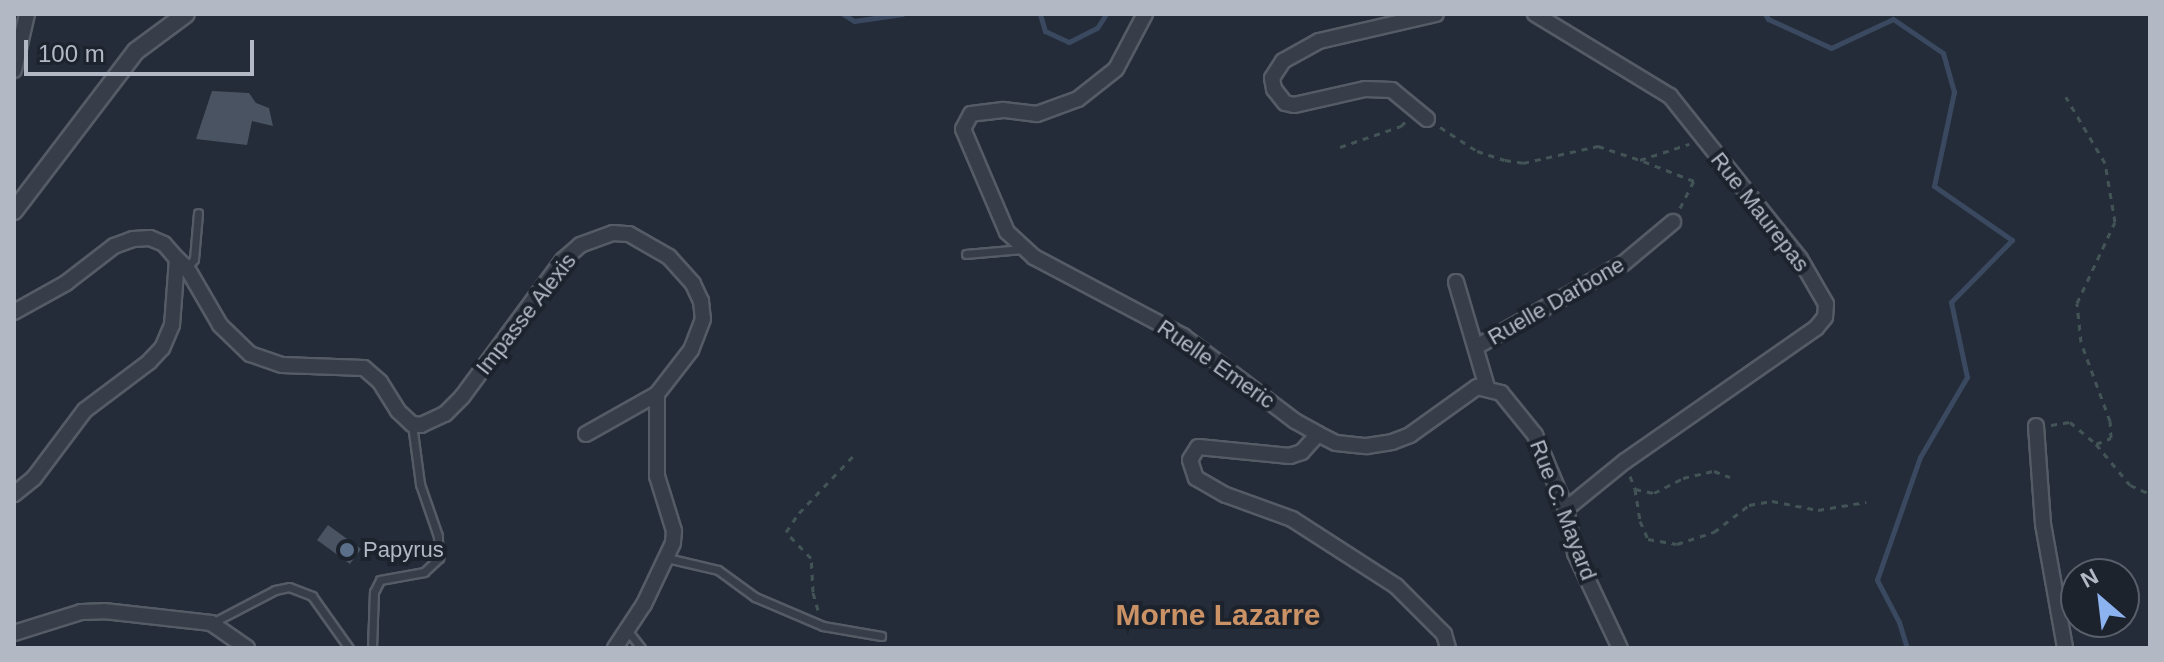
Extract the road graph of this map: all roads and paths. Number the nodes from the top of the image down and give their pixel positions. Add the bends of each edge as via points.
1 (27, 14) edge
2 (186, 14) edge
3 (1145, 14) edge
4 (1436, 14) edge
5 (1535, 14) edge
6 (14, 70) edge
7 (2066, 97) dead end
8 (1421, 115) junction
9 (1704, 140) junction
10 (1340, 147) dead end
11 (1640, 160) junction
12 (14, 211) edge
13 (198, 213) dead end
14 (1673, 222) joint
15 (1025, 249) junction
16 (966, 254) dead end
17 (182, 263) junction
18 (1456, 282) dead end
19 (14, 312) edge
20 (1476, 347) junction
21 (1487, 387) junction
22 (657, 394) junction
23 (412, 424) junction
24 (2036, 426) joint
25 (586, 434) dead end
26 (1318, 434) junction
27 (2096, 444) junction
28 (853, 456) dead end
29 (1625, 461) junction
30 (1730, 477) dead end
31 (1635, 489) junction
32 (14, 494) edge
33 (2150, 494) edge
34 (1866, 502) dead end
35 (1566, 509) junction
36 (667, 558) junction
37 (211, 623) junction
38 (823, 626) junction
39 (627, 630) junction
40 (14, 633) edge
41 (881, 636) dead end
42 (247, 648) edge
43 (349, 648) edge
44 (372, 648) edge
45 (615, 648) edge
46 (641, 648) edge
47 (1448, 648) edge
48 (1620, 648) edge
49 (2065, 648) edge

1 - 6 street
2 - 12 street via 136,51
3 - 15 street, Ruelle Emeric via 1116,69 1078,99 1037,114 971,114 963,129 1007,232
4 - 8 street via 1319,41 1283,61 1272,78 1285,103 1365,89 1392,90
5 - 9 street, Rue Maurepas via 1670,96
7 - 27 path via 2105,163 2115,222 2077,303 2081,342 2110,421 2111,438
8 - 10 path
8 - 11 path via 1477,151 1505,160 1523,163 1598,146
9 - 11 path
9 - 29 street, Rue Maurepas via 1800,259 1826,304 1825,317
11 - 14 path via 1694,181
13 - 17 lane via 194,259
14 - 20 street, Ruelle Darbone via 1624,263
15 - 16 lane
15 - 26 street, Ruelle Emeric via 1183,336
17 - 19 street via 164,244 133,239
17 - 23 street via 220,325 250,354 282,365 364,368
17 - 32 street via 172,325 162,348 85,410 34,478
18 - 20 street
20 - 21 street
21 - 26 street via 1464,393 1410,435 1392,442 1336,443
21 - 35 street, Rue C. Mayard via 1501,393 1535,435
22 - 23 street, Impasse Alexis via 699,337 701,301 669,257 629,234 613,233 589,241 563,260 445,414
22 - 25 street
22 - 36 street via 657,476 674,531
23 - 44 lane via 420,484 438,536 439,558 424,572 380,580 374,592
24 - 27 path via 2070,422
24 - 49 street via 2043,524
26 - 47 street via 1302,452 1290,456 1198,447 1190,460 1196,478 1292,519 1396,586 1444,634
27 - 33 path via 2130,485
28 - 38 path via 786,532 811,558
29 - 31 path
29 - 35 street, Rue Maurepas
30 - 31 path via 1714,471 1683,478 1654,493
31 - 34 path via 1648,539 1677,544 1714,532 1749,505 1772,501 1818,510
35 - 48 street, Rue C. Mayard via 1575,553
36 - 38 lane via 718,570 755,597
36 - 39 street
37 - 40 street via 81,612
37 - 42 street
37 - 43 lane via 289,587 312,596
38 - 41 lane
39 - 45 street
39 - 46 lane

